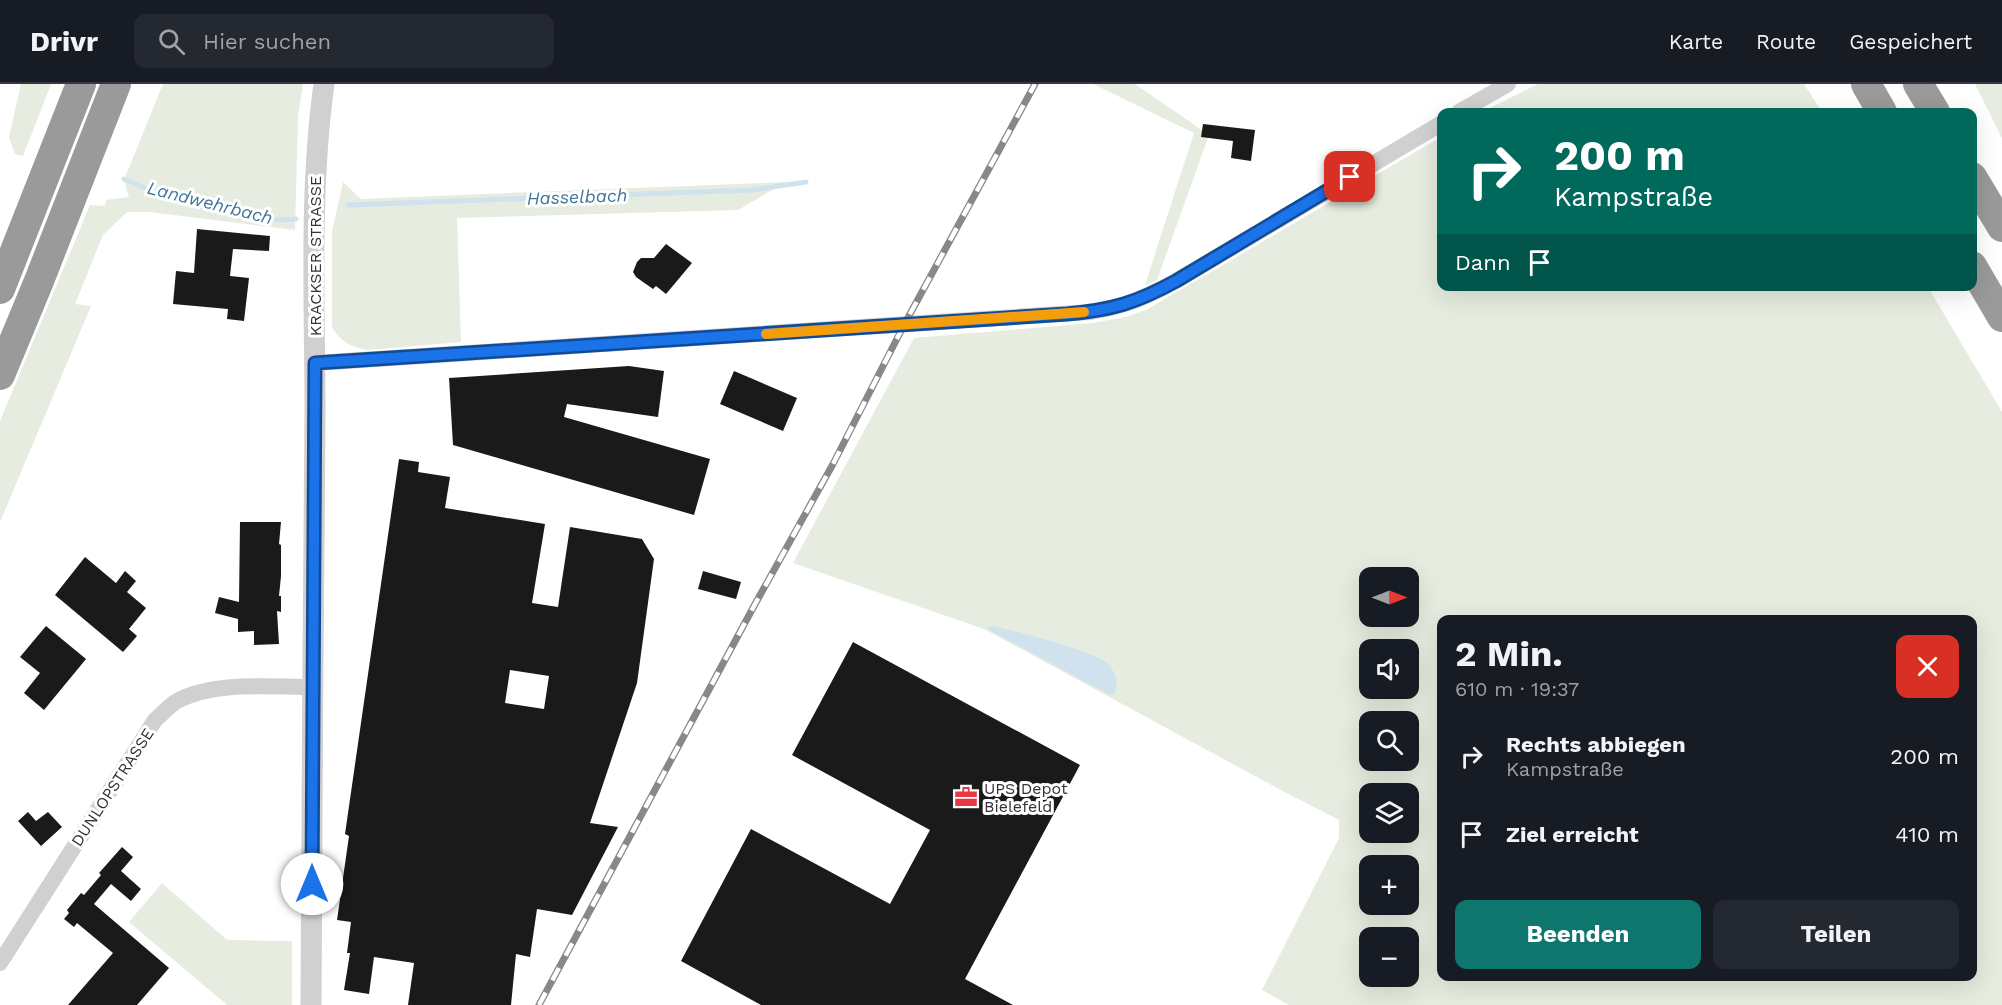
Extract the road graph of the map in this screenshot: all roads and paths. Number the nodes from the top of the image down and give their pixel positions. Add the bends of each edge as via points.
1 (81, 84) edge
2 (116, 84) edge
3 (324, 84) edge
4 (1508, 84) edge
5 (1866, 84) edge
6 (1918, 84) edge
7 (1466, 108) edge
8 (1880, 108) edge
9 (1933, 108) edge
10 (1437, 126) edge
11 (1977, 185) edge
12 (2002, 227) edge
13 (1977, 274) edge
14 (0, 289) edge
15 (2002, 316) edge
16 (315, 363) junction
17 (0, 375) edge
18 (312, 687) junction
19 (0, 963) edge
20 (311, 1005) edge

1 - 14 highway
2 - 17 highway
3 - 16 street, KRACKSER STRASSE via 314,201
4 - 7 street
5 - 8 highway
6 - 9 highway
10 - 16 street via 1176,281 1122,306 1067,314
11 - 12 highway
13 - 15 highway
16 - 18 street, KRACKSER STRASSE
18 - 19 street, DUNLOPSTRASSE via 223,688 175,702 155,720
18 - 20 street, KRACKSER STRASSE

